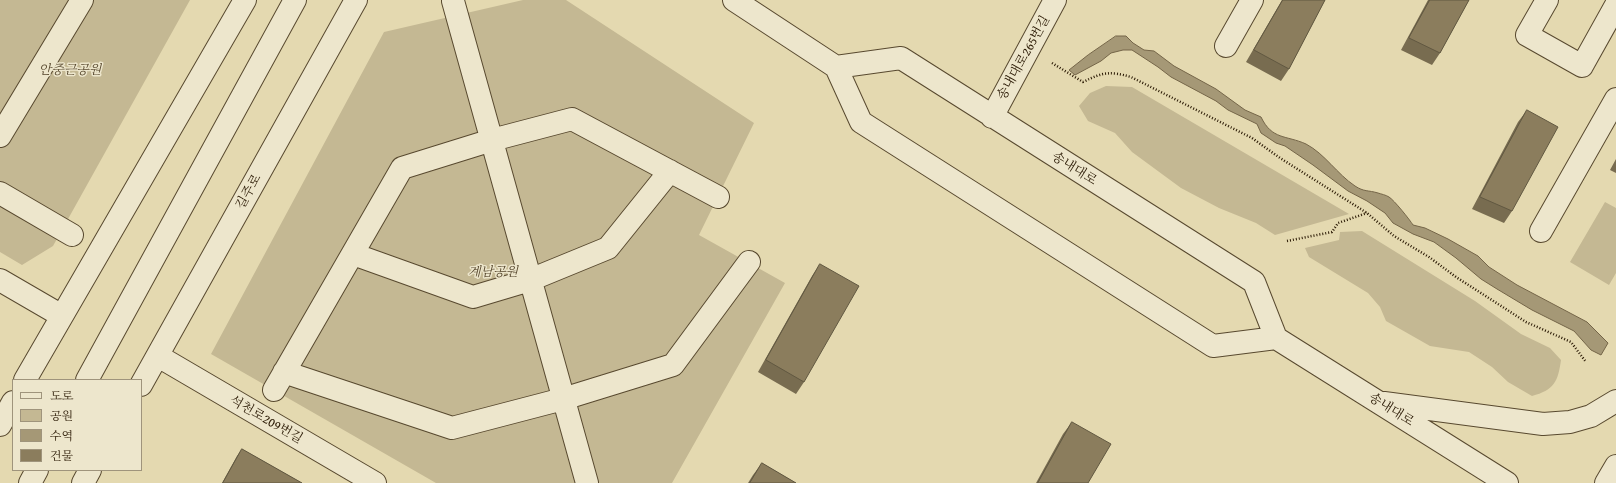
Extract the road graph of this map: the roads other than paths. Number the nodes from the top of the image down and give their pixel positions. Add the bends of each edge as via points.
1 (82, 0) edge
2 (245, 0) edge
3 (295, 0) edge
4 (734, 0) edge
5 (1055, 0) edge
6 (1252, 0) edge
7 (1547, 0) edge
8 (453, 1) edge
9 (355, 3) edge
10 (1616, 5) edge
11 (1226, 46) dead end
12 (836, 67) junction
13 (1616, 99) edge
14 (992, 117) junction
15 (0, 136) edge
16 (492, 140) junction
17 (670, 171) junction
18 (0, 193) edge
19 (718, 197) dead end
20 (1541, 231) dead end
21 (72, 235) dead end
22 (353, 254) junction
23 (749, 262) dead end
24 (0, 280) edge
25 (530, 280) junction
26 (62, 316) junction
27 (1276, 338) junction
28 (158, 356) junction
29 (284, 372) junction
30 (27, 379) edge
31 (88, 379) edge
32 (142, 382) edge
33 (274, 390) dead end
34 (563, 399) junction
35 (1616, 401) edge
36 (1378, 402) junction
37 (12, 404) edge
38 (0, 425) edge
39 (1616, 466) edge
40 (36, 471) edge
41 (89, 471) edge
42 (30, 483) edge
43 (83, 483) edge
44 (375, 483) edge
45 (586, 483) edge
46 (1506, 483) edge
47 (1606, 483) edge

1 - 15 street
2 - 26 street
3 - 31 street
4 - 12 street
5 - 14 street, 송내대로265번길
6 - 11 street
7 - 10 street via 1527,35 1582,66
8 - 16 street
9 - 28 street, 길주로
12 - 14 street, 송내대로 via 901,58
12 - 27 street via 861,122 1213,346
13 - 20 street
14 - 27 street, 송내대로 via 1254,282
16 - 17 street via 572,119
16 - 22 street via 402,168
16 - 25 street
17 - 19 street
17 - 25 street via 608,248
18 - 21 street
22 - 25 street via 473,297
22 - 29 street
23 - 34 street via 673,365
24 - 26 street
25 - 34 street
26 - 30 street
27 - 36 street, 송내대로
28 - 32 street, 길주로
28 - 44 street, 석천로209번길
29 - 33 street
29 - 34 street via 452,428
34 - 45 street
35 - 36 street via 1591,416 1570,422 1543,424
36 - 46 street, 송내대로
37 - 38 street
39 - 47 street
40 - 42 street
41 - 43 street

